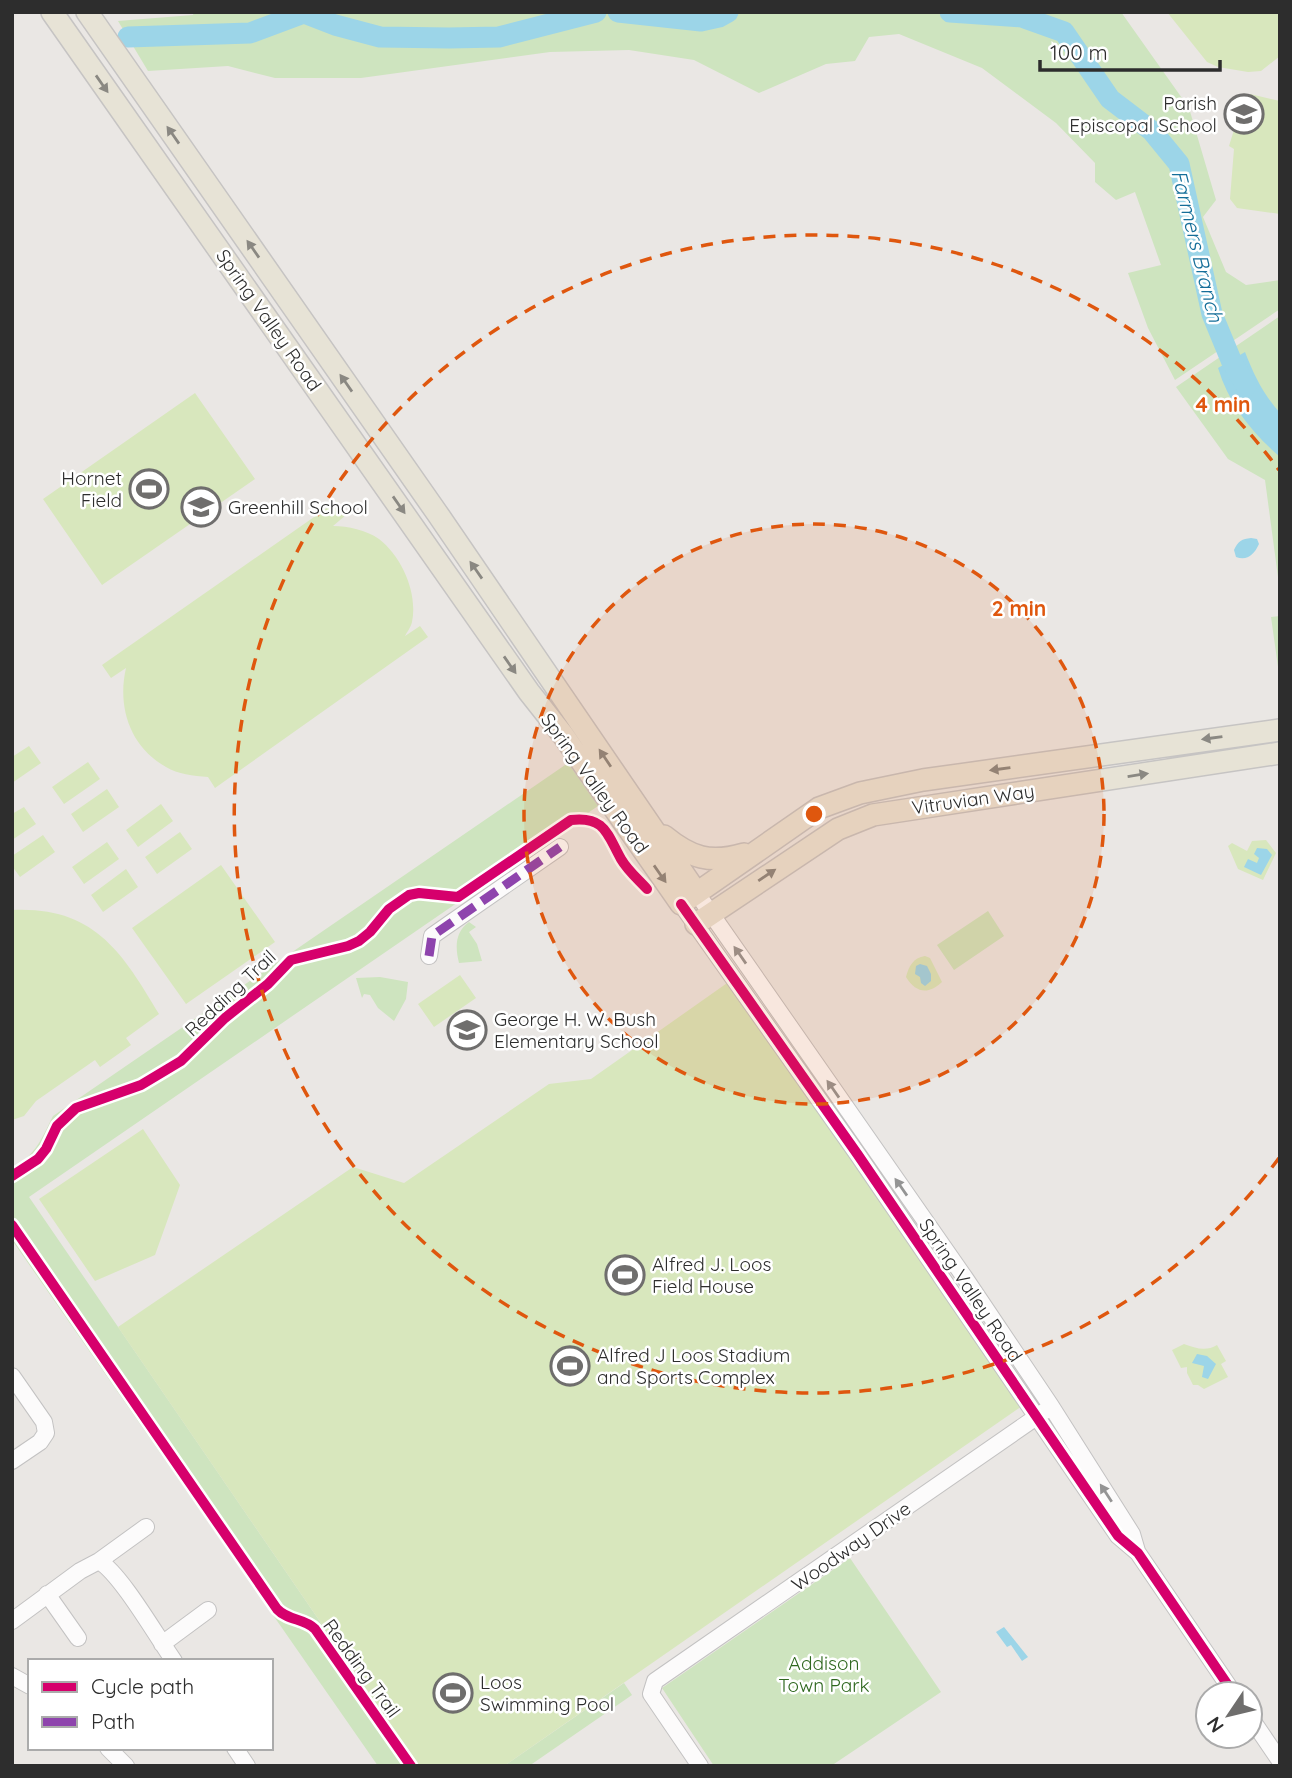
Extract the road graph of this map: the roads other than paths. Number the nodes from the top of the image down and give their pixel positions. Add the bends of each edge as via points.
1 (52, 12) edge
2 (87, 12) edge
3 (581, 721) junction
4 (1280, 730) edge
5 (562, 734) junction
6 (1280, 753) edge
7 (1068, 760) junction
8 (923, 780) junction
9 (1071, 785) junction
10 (873, 815) junction
11 (649, 824) junction
12 (560, 848) dead end
13 (756, 850) junction
14 (689, 898) junction
15 (704, 918) junction
16 (429, 956) dead end
17 (12, 1376) edge
18 (1051, 1406) junction
19 (1036, 1417) junction
20 (12, 1461) edge
21 (146, 1527) dead end
22 (1138, 1553) junction
23 (99, 1561) junction
24 (47, 1594) junction
25 (208, 1611) dead end
26 (12, 1621) edge
27 (78, 1638) dead end
28 (162, 1644) junction
29 (173, 1659) edge
30 (12, 1676) edge
31 (1224, 1680) edge
32 (28, 1685) edge
33 (1264, 1738) edge
34 (110, 1750) edge
35 (236, 1750) edge
36 (1280, 1761) edge
37 (123, 1765) edge
38 (247, 1766) edge
39 (700, 1766) edge

1 -> 5 main road, Spring Valley Road via 528,692
3 -> 2 main road, Spring Valley Road
3 - 5 main road
11 -> 3 main road, Spring Valley Road
4 -> 7 main road, Vitruvian Way
5 -> 14 main road, Spring Valley Road
9 -> 6 main road, Vitruvian Way
7 -> 8 main road, Vitruvian Way
7 - 9 main road
8 - 10 main road via 918,795 889,804
8 - 13 main road, Vitruvian Way via 860,793 819,808
9 - 10 main road, Vitruvian Way
15 -> 10 main road, Vitruvian Way via 838,829
11 - 13 main road via 687,853 704,858 719,860
11 - 14 main road, Spring Valley Road
12 - 16 street via 432,936
13 - 14 main road, Vitruvian Way
14 - 15 street, Spring Valley Road
18 -> 15 street, Spring Valley Road via 965,1278
15 - 19 street, Spring Valley Road via 850,1144
17 - 20 street via 44,1422 46,1433
18 - 19 street, Woodway Drive
22 -> 18 street, Spring Valley Road via 1132,1534
19 - 22 street, Spring Valley Road via 1118,1536
19 - 39 street, Woodway Drive via 655,1681 651,1694
21 - 23 street
22 - 31 street, Spring Valley Road
23 - 24 street
23 - 28 street via 118,1579
24 - 26 street
24 - 27 street
25 - 28 street
28 - 29 street
30 - 32 street
33 - 36 street
34 - 37 street
35 - 38 street

